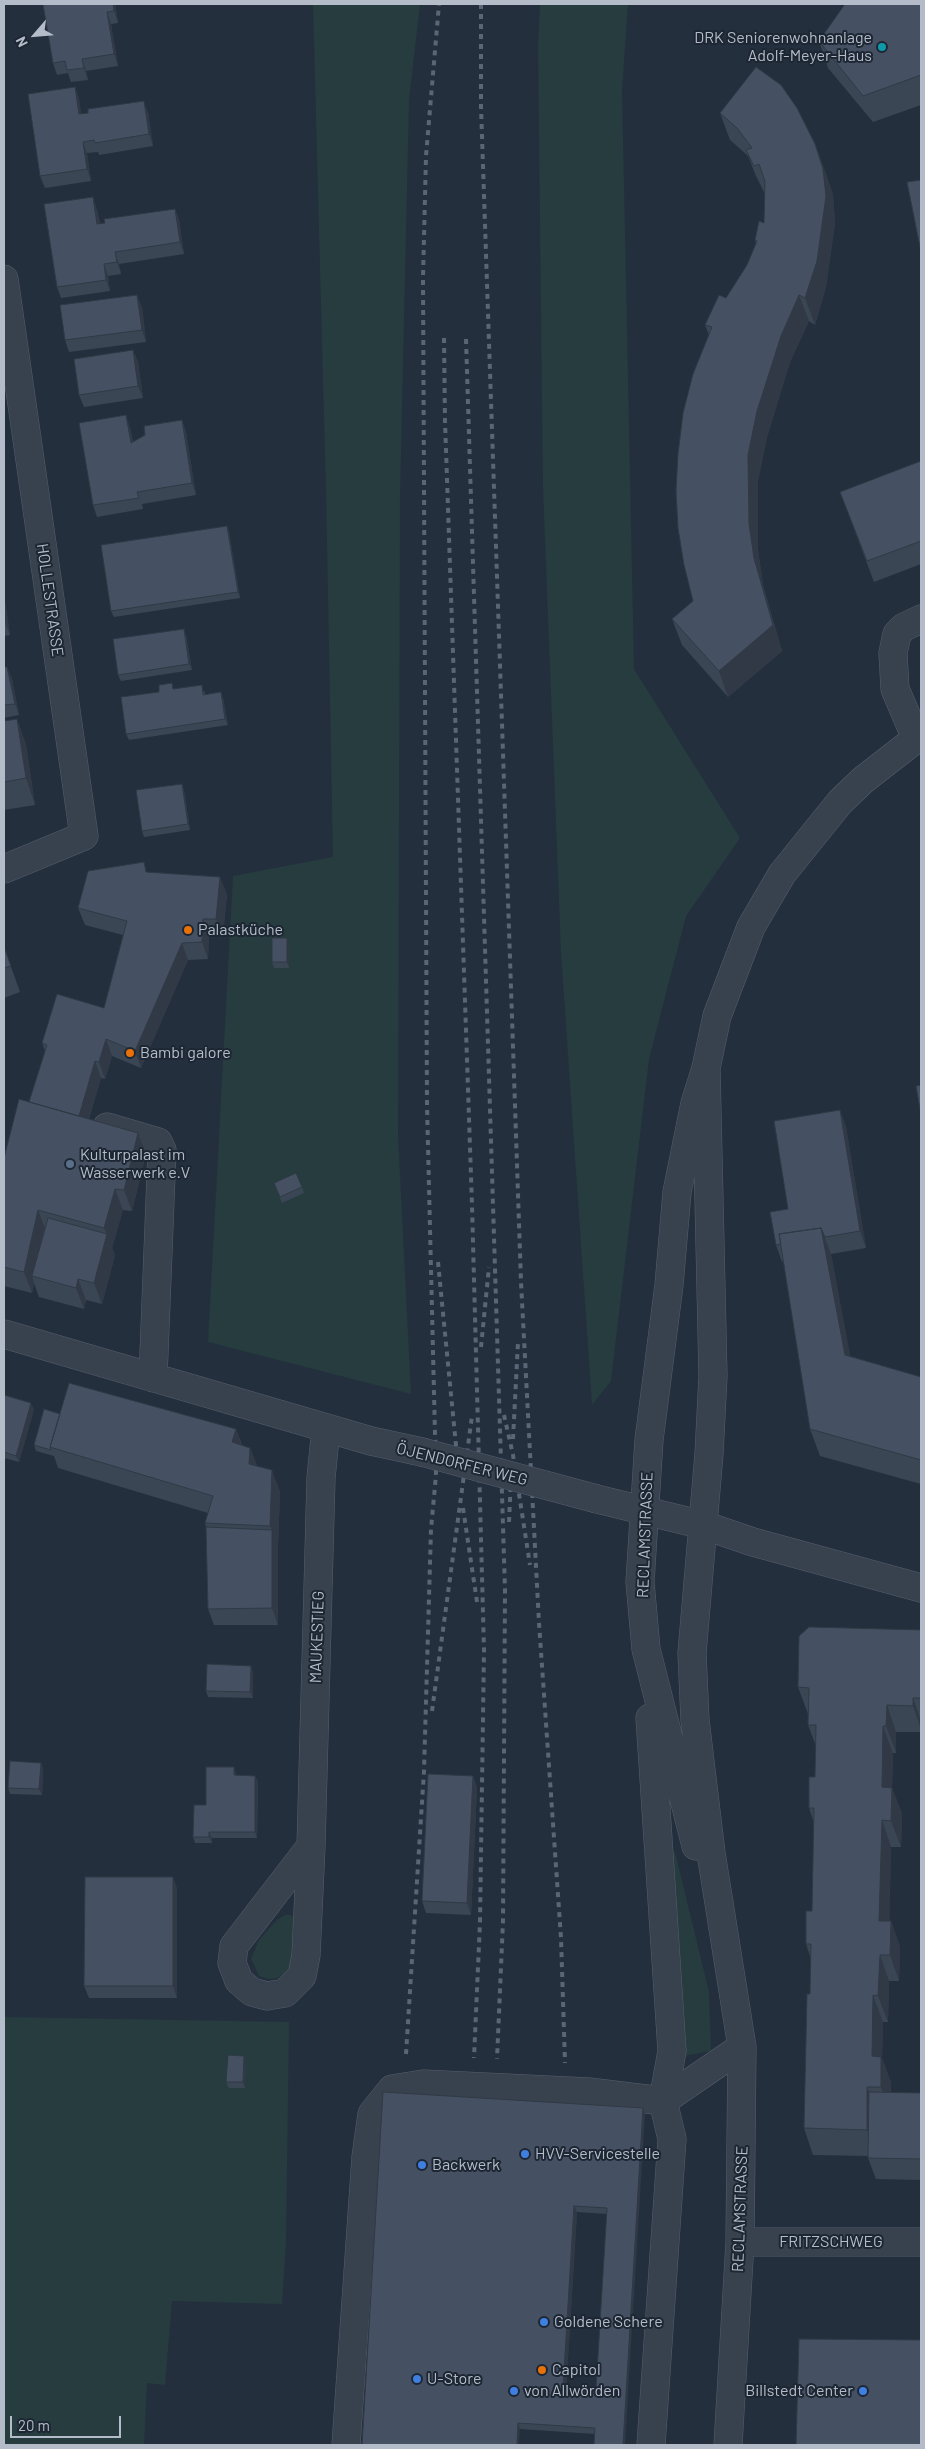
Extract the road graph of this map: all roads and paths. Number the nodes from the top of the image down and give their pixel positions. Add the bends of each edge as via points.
1 (4, 279) edge
2 (921, 619) edge
3 (919, 736) edge
4 (4, 869) edge
5 (706, 1068) junction
6 (107, 1127) edge
7 (4, 1334) edge
8 (154, 1378) junction
9 (326, 1428) junction
10 (643, 1512) junction
11 (703, 1525) junction
12 (921, 1588) edge
13 (646, 1649) junction
14 (311, 1846) junction
15 (733, 1995) junction
16 (742, 2047) junction
17 (663, 2101) junction
18 (740, 2242) junction
19 (921, 2242) edge
20 (727, 2438) edge
21 (346, 2445) edge
22 (651, 2445) edge

1 - 4 street, HOLLESTRASSE via 84,836
2 - 3 street via 897,634 893,653 895,689
3 - 5 street, RECLAMSTRASSE via 840,802 782,874 751,927 717,1016
5 - 10 street, RECLAMSTRASSE via 695,1103 677,1192
5 - 11 street, RECLAMSTRASSE via 713,1376
6 - 8 street via 158,1142 162,1150
7 - 8 street, ÖJENDORFER WEG
8 - 9 street, ÖJENDORFER WEG
9 - 10 street, ÖJENDORFER WEG, bridge
9 - 14 street, MAUKESTIEG via 321,1478
10 - 11 street, ÖJENDORFER WEG
10 - 13 street, RECLAMSTRASSE via 640,1582
11 - 12 street, ÖJENDORFER WEG
11 - 15 street, RECLAMSTRASSE via 692,1653 695,1720
13 - 15 street, RECLAMSTRASSE
13 - 17 street via 672,2051
14 - 14 street, MAUKESTIEG via 234,1946 232,1963 239,1981 252,1992 267,1996 285,1993 302,1976 306,1955
15 - 16 street, RECLAMSTRASSE
16 - 17 street
16 - 18 street, RECLAMSTRASSE
17 - 21 street via 589,2092 423,2084 392,2089 372,2114 366,2157
17 - 22 street via 672,2139
18 - 19 street, FRITZSCHWEG
18 - 20 street, RECLAMSTRASSE

